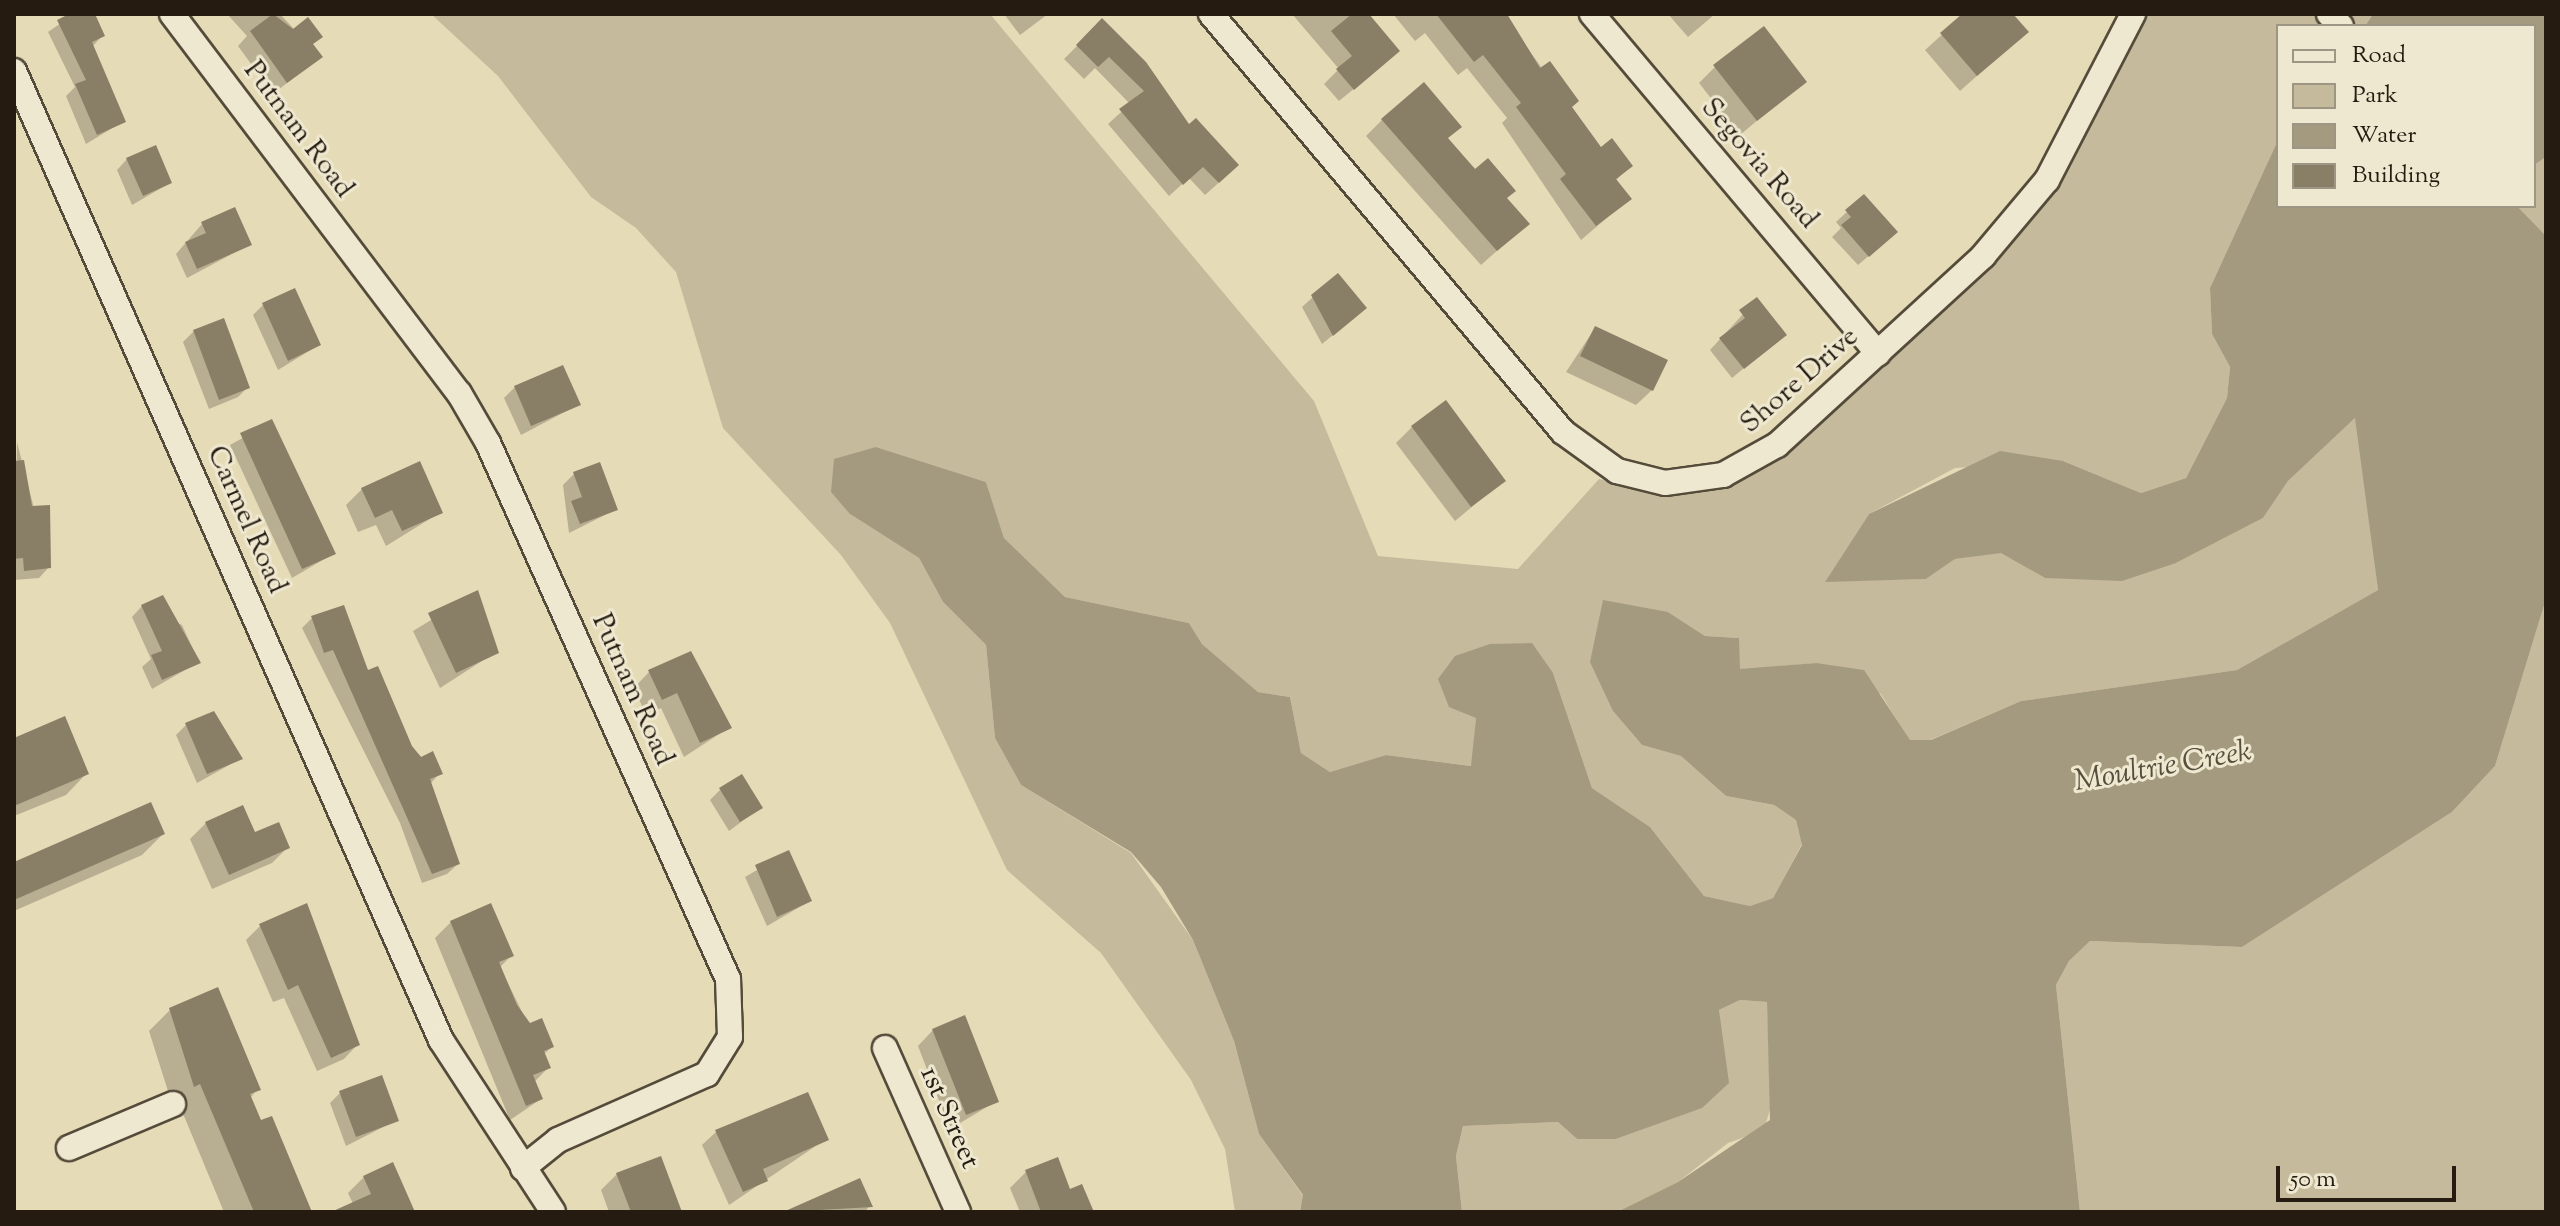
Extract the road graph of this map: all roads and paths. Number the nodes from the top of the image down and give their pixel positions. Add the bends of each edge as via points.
1 (172, 14) edge
2 (1211, 14) edge
3 (1592, 14) edge
4 (2128, 16) edge
5 (14, 71) edge
6 (1878, 354) junction
7 (885, 1048) dead end
8 (173, 1104) dead end
9 (69, 1148) dead end
10 (523, 1168) junction
11 (553, 1212) edge
12 (958, 1212) edge

1 - 10 street, Putnam Road via 449,380 488,443 728,979 730,1037 707,1074 558,1140
2 - 6 street, Shore Drive via 1563,432 1602,463 1665,483 1723,475 1777,445
3 - 6 street, Segovia Road
4 - 6 street, Shore Drive via 2076,132 2021,214
5 - 10 street, Carmel Road via 421,994 478,1105
7 - 12 street, 1st Street
8 - 9 street
10 - 11 street

